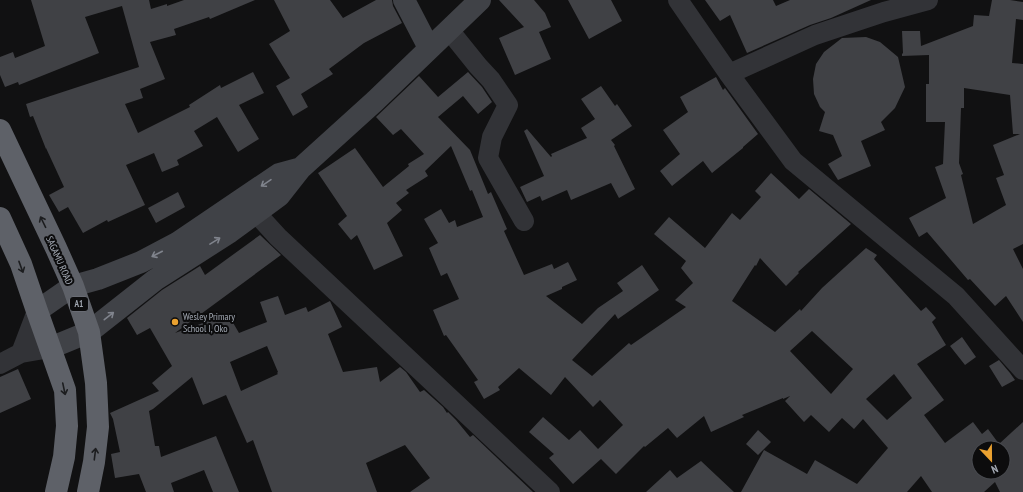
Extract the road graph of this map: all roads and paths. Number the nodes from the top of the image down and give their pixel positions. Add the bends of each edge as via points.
1 (404, 0) edge
2 (480, 0) edge
3 (678, 0) edge
4 (928, 0) edge
5 (449, 30) junction
6 (429, 48) junction
7 (729, 74) junction
8 (0, 130) edge
9 (301, 168) junction
10 (256, 213) junction
11 (0, 218) edge
12 (524, 221) dead end
13 (72, 286) junction
14 (37, 311) junction
15 (89, 332) junction
16 (50, 348) junction
17 (21, 353) junction
18 (0, 364) edge
19 (1023, 370) edge
20 (56, 492) edge
21 (88, 492) edge
22 (550, 492) edge

1 - 6 main road
2 - 5 main road
3 - 7 street
4 - 7 street via 815,35
5 - 6 main road
5 - 12 street via 491,80 508,105 492,137 488,158
6 - 9 main road
7 - 19 street via 793,161 956,296
13 -> 8 highway, SAGAMU ROAD / A1
9 - 10 main road via 279,196
9 -> 13 main road via 279,174 159,253 98,279
15 -> 10 main road via 154,280
10 - 22 street via 278,237
11 -> 14 highway via 21,264
13 - 14 main road
13 - 15 highway, SAGAMU ROAD / A1
14 - 16 highway
14 - 17 street
15 - 16 main road
21 -> 15 highway, SAGAMU ROAD / A1 via 98,427 96,383
16 - 17 street
16 -> 20 highway via 65,390 67,426 64,457
17 - 18 street

